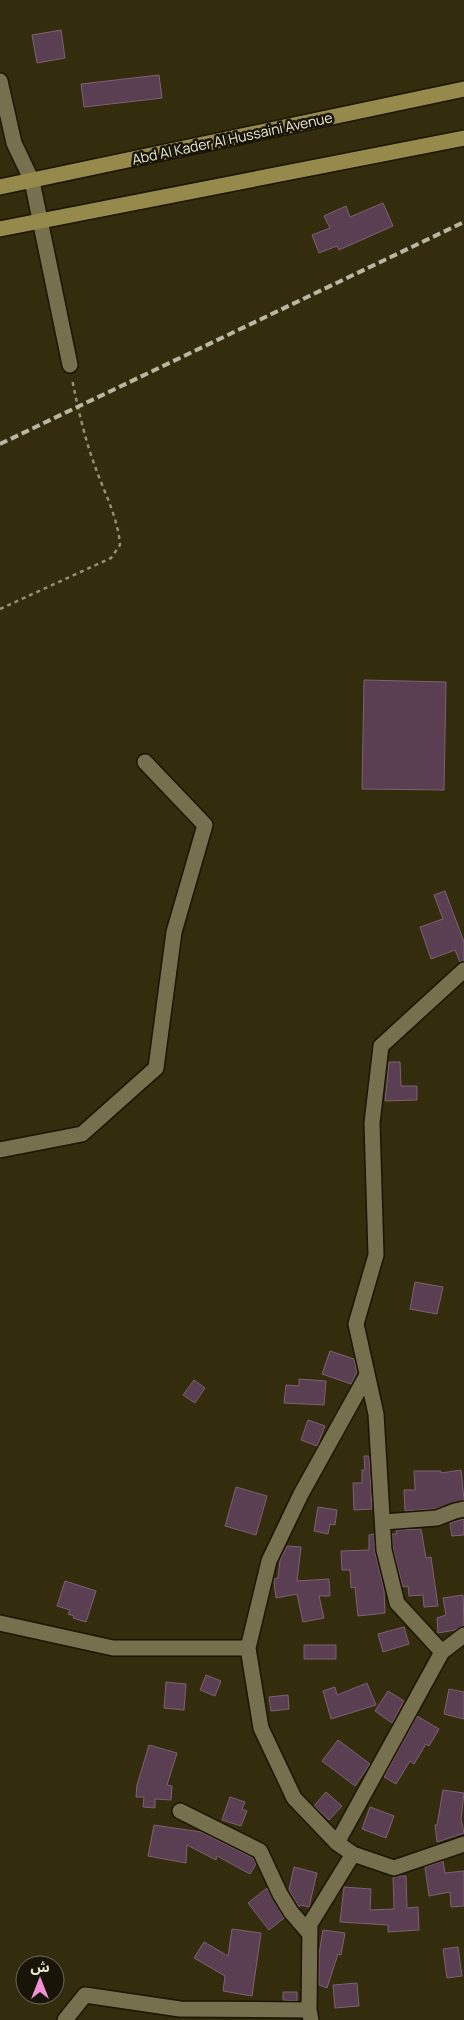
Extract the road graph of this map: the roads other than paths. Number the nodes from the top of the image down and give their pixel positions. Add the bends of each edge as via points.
1 (0, 81) edge
2 (464, 89) edge
3 (464, 138) edge
4 (32, 181) junction
5 (0, 187) edge
6 (40, 222) junction
7 (0, 229) edge
8 (70, 365) road end
9 (145, 762) dead end
10 (464, 970) edge
11 (0, 1150) edge
12 (367, 1375) junction
13 (464, 1509) edge
14 (383, 1522) junction
15 (0, 1623) edge
16 (464, 1635) edge
17 (248, 1648) junction
18 (442, 1652) junction
19 (180, 1811) dead end
20 (337, 1843) junction
21 (464, 1844) edge
22 (353, 1854) junction
23 (310, 1934) junction
24 (310, 2015) edge
25 (65, 2020) edge

1 - 4 street via 14,143
2 - 4 main road, Abd Al Kader Al Hussaini Avenue
3 - 6 main road
4 - 5 main road, Abd Al Kader Al Hussaini Avenue
4 - 6 street
6 - 7 main road
6 - 8 street
9 - 11 street via 205,825 174,932 156,1068 82,1134
10 - 12 street via 381,1046 372,1123 376,1255 356,1324
12 - 14 street via 376,1414
12 - 17 street via 301,1494 269,1561
13 - 14 street via 437,1518
14 - 18 street via 384,1550 397,1603
15 - 17 street via 113,1648
16 - 18 street
17 - 20 street via 261,1728 294,1798
18 - 20 street
19 - 23 street via 260,1851 280,1894
20 - 22 street
21 - 22 street via 394,1868
22 - 23 street via 310,1924
23 - 24 street
24 - 25 street via 180,2009 85,1995

